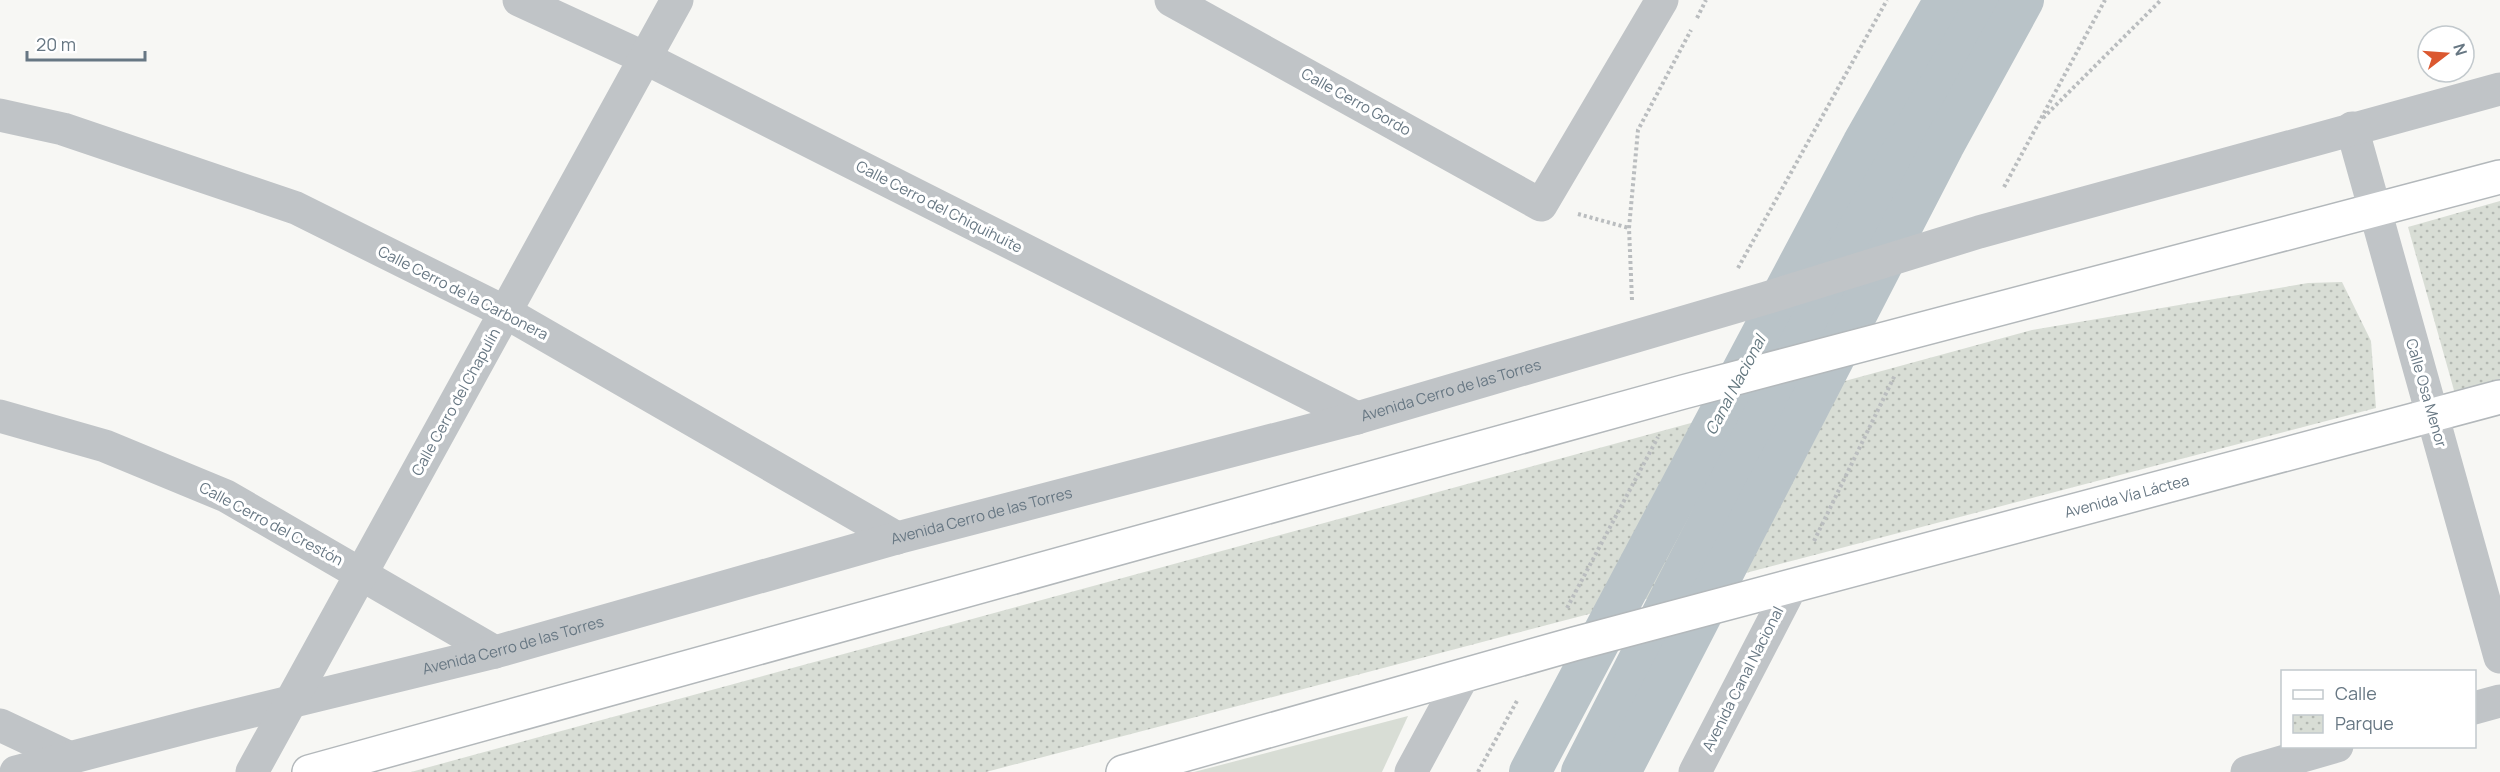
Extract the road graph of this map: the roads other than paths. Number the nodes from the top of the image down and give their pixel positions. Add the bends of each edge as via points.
1 (519, 0) edge
2 (677, 0) edge
3 (1171, 0) edge
4 (1662, 0) edge
5 (645, 58) junction
6 (2500, 88) edge
7 (0, 115) edge
8 (2352, 128) junction
9 (2500, 177) edge
10 (2376, 212) junction
11 (505, 312) junction
12 (2500, 397) edge
13 (2433, 415) junction
14 (0, 416) edge
15 (1357, 418) junction
16 (897, 538) junction
17 (362, 572) junction
18 (1791, 587) junction
19 (495, 651) junction
20 (2500, 657) edge
21 (1463, 675) junction
22 (292, 701) junction
23 (2500, 701) edge
24 (2476, 708) edge
25 (0, 725) edge
26 (2333, 748) edge
27 (68, 757) junction
28 (16, 772) edge
29 (252, 772) edge
30 (309, 772) edge
31 (1123, 772) edge
32 (1412, 772) edge
33 (1695, 772) edge
34 (2247, 772) edge

1 - 5 street, Calle Cerro del Chiquihuite
2 - 5 street, Calle Cerro del Chapulín
3 - 4 street, Calle Cerro Gordo via 1541,205
5 - 11 street, Calle Cerro del Chapulín
5 - 15 street, Calle Cerro del Chiquihuite
6 - 8 street
7 - 11 street, Calle Cerro de la Carbonera via 63,129 296,208
8 - 10 street, Calle Osa Menor
8 - 15 street, Avenida Cerro de las Torres via 1979,232
9 - 10 main road
10 - 13 street, Calle Osa Menor
10 - 30 main road via 1683,392
11 - 16 street, Calle Cerro de la Carbonera
11 - 17 street, Calle Cerro del Chapulín
12 - 13 main road, Avenida Vía Láctea
13 - 18 main road, Avenida Vía Láctea
13 - 20 street, Calle Osa Menor
14 - 17 street, Calle Cerro del Crestón via 105,446 226,496
15 - 16 street, Avenida Cerro de las Torres
16 - 19 street, Avenida Cerro de las Torres
17 - 19 street, Calle Cerro del Crestón
17 - 22 street, Calle Cerro del Chapulín
18 - 21 main road, Avenida Vía Láctea
18 - 33 street, Avenida Canal Nacional
19 - 22 street, Avenida Cerro de las Torres
21 - 31 main road
21 - 32 street
22 - 27 street, Avenida Cerro de las Torres
22 - 29 street, Calle Cerro del Chapulín
23 - 24 street
25 - 27 street
26 - 34 street
27 - 28 street, Avenida Cerro de las Torres

